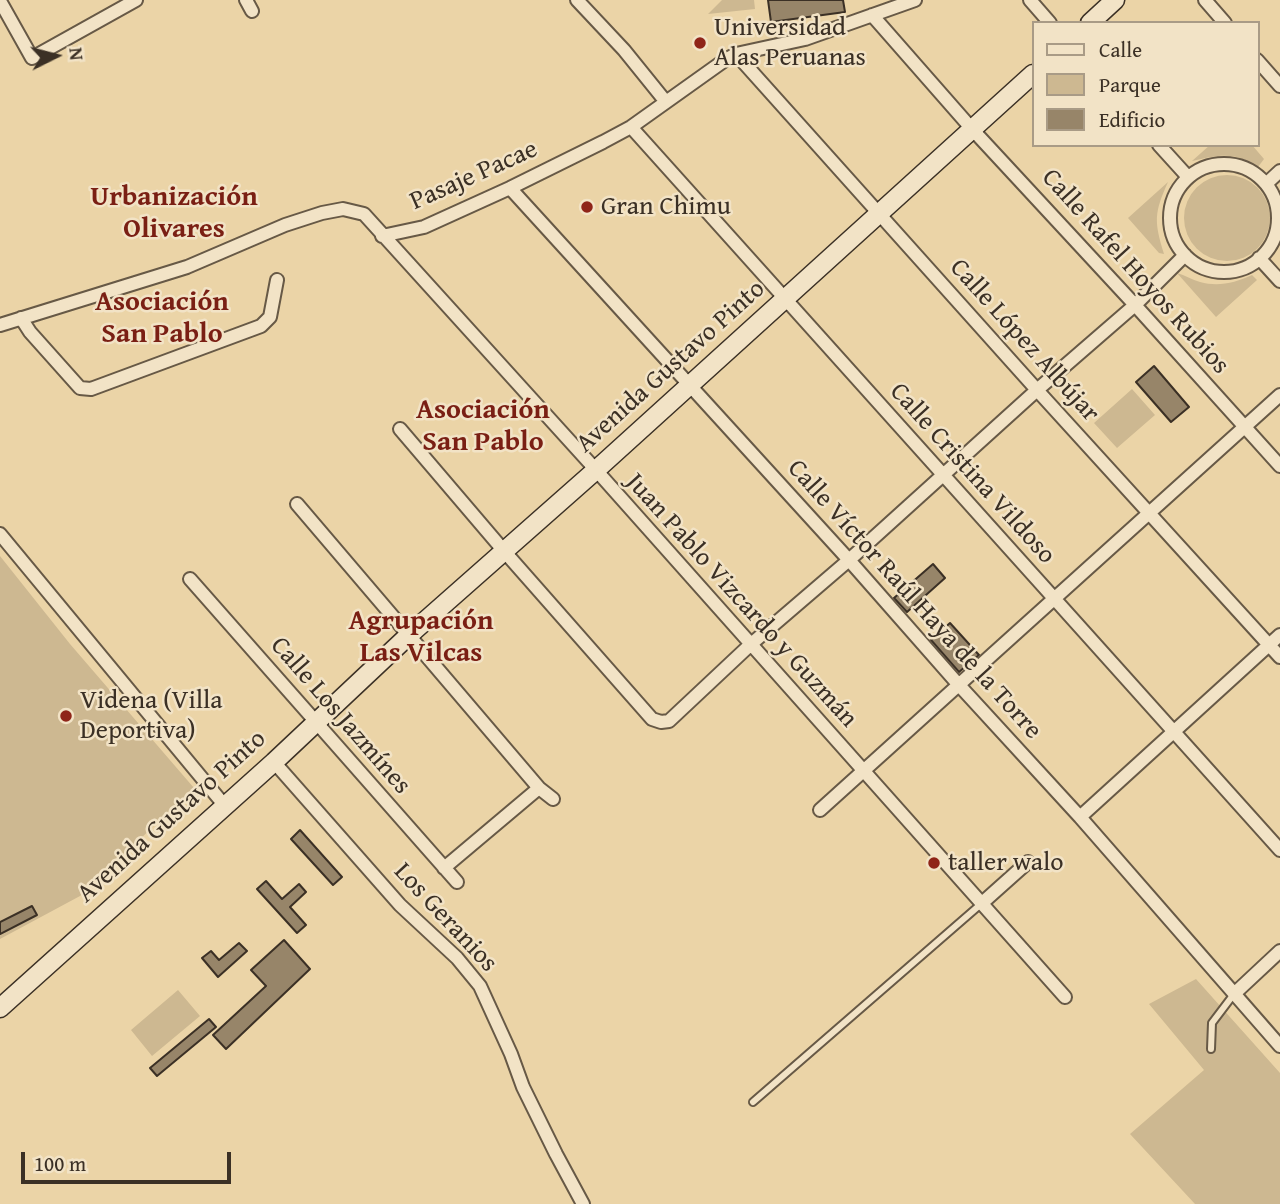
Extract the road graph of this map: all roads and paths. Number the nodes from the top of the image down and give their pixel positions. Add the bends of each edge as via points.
1 (136, 0) edge
2 (577, 0) edge
3 (915, 0) edge
4 (1030, 0) edge
5 (1115, 0) edge
6 (1205, 0) edge
7 (0, 1) edge
8 (872, 15) junction
9 (1048, 21) edge
10 (1092, 21) edge
11 (1223, 21) edge
12 (736, 54) junction
13 (1259, 62) edge
14 (1032, 75) edge
15 (1280, 86) edge
16 (666, 102) junction
17 (631, 127) junction
18 (972, 129) junction
19 (1161, 147) edge
20 (1280, 171) edge
21 (1188, 177) junction
22 (1266, 184) junction
23 (510, 188) junction
24 (879, 214) junction
25 (382, 236) junction
26 (1185, 256) junction
27 (1259, 258) junction
28 (277, 280) dead end
29 (1280, 281) edge
30 (785, 299) junction
31 (1135, 305) junction
32 (21, 318) junction
33 (0, 325) edge
34 (690, 385) junction
35 (1037, 390) junction
36 (1280, 395) edge
37 (1244, 427) junction
38 (400, 429) dead end
39 (1280, 466) edge
40 (596, 470) junction
41 (942, 476) junction
42 (297, 504) dead end
43 (1149, 513) junction
44 (0, 534) edge
45 (504, 551) junction
46 (849, 560) junction
47 (190, 579) dead end
48 (1055, 597) junction
49 (1280, 635) edge
50 (408, 636) junction
51 (750, 645) junction
52 (1269, 645) junction
53 (1280, 657) edge
54 (958, 684) junction
55 (316, 723) junction
56 (1174, 732) junction
57 (274, 762) junction
58 (862, 771) junction
59 (539, 788) junction
60 (552, 799) dead end
61 (225, 806) junction
62 (820, 810) dead end
63 (1080, 817) junction
64 (1280, 850) edge
65 (1028, 862) dead end
66 (444, 868) junction
67 (457, 882) dead end
68 (981, 904) junction
69 (1280, 951) edge
70 (1234, 994) junction
71 (1065, 997) dead end
72 (0, 1008) edge
73 (1280, 1046) edge
74 (1212, 1049) dead end
75 (752, 1102) dead end
76 (583, 1204) edge

1 - 7 street via 32,58
2 - 16 street
3 - 8 street, Pasaje Pacae
4 - 9 street
5 - 10 main road
6 - 11 street
8 - 12 street, Pasaje Pacae via 805,38
8 - 18 street, Calle Rafel Hoyos Rubios
12 - 16 street, Pasaje Pacae
12 - 24 street, Calle López Albújar
13 - 15 street
14 - 18 main road, Avenida Gustavo Pinto
16 - 17 street, Pasaje Pacae
17 - 23 street, Pasaje Pacae
17 - 30 street, Calle Cristina Vildoso
18 - 24 main road, Avenida Gustavo Pinto
18 - 31 street, Calle Rafel Hoyos Rubios
19 - 21 street
20 - 22 street
21 - 22 street via 1207,166 1228,164 1249,170
21 - 26 street via 1175,194 1170,216 1173,237
22 - 27 street via 1276,204 1277,224 1271,243
23 - 25 street, Pasaje Pacae via 424,226
23 - 34 street, Calle Víctor Raúl Haya de la Torre
24 - 30 main road, Avenida Gustavo Pinto
24 - 35 street, Calle López Albújar
25 - 32 street via 364,214 343,209 322,213 187,267
25 - 40 street, Juan Pablo Vizcardo y Guzmán
26 - 27 street via 1203,268 1223,272
26 - 31 street
27 - 29 street
28 - 32 street via 270,317 261,326 91,389 80,388
30 - 34 main road, Avenida Gustavo Pinto
30 - 41 street, Calle Cristina Vildoso
31 - 35 street
31 - 37 street, Calle Rafel Hoyos Rubios
32 - 33 street
34 - 40 main road, Avenida Gustavo Pinto
34 - 46 street, Calle Víctor Raúl Haya de la Torre
35 - 41 street
35 - 43 street, Calle López Albújar
36 - 37 street
37 - 39 street, Calle Rafel Hoyos Rubios
37 - 43 street
38 - 45 street
40 - 45 main road, Avenida Gustavo Pinto
40 - 51 street, Juan Pablo Vizcardo y Guzmán
41 - 46 street
41 - 48 street, Calle Cristina Vildoso
42 - 50 street
43 - 48 street
43 - 52 street, Calle López Albújar
44 - 61 street
45 - 50 main road, Avenida Gustavo Pinto
45 - 51 street via 652,719 669,720
46 - 51 street
46 - 54 street, Calle Víctor Raúl Haya de la Torre
47 - 55 street, Calle Los Jazmínes
48 - 54 street
48 - 56 street, Calle Cristina Vildoso
49 - 52 street
50 - 55 main road, Avenida Gustavo Pinto
50 - 59 street
51 - 58 street, Juan Pablo Vizcardo y Guzmán
52 - 53 street, Calle López Albújar
52 - 56 street
54 - 58 street
54 - 63 street, Calle Víctor Raúl Haya de la Torre
55 - 57 main road, Avenida Gustavo Pinto
55 - 66 street, Calle Los Jazmínes
56 - 63 street
56 - 64 street, Calle Cristina Vildoso
57 - 61 main road, Avenida Gustavo Pinto
57 - 76 street, Los Geranios via 400,905 480,986 523,1087
58 - 62 street
58 - 68 street, Juan Pablo Vizcardo y Guzmán
59 - 60 street
59 - 66 street
61 - 72 main road, Avenida Gustavo Pinto
63 - 70 street, Calle Víctor Raúl Haya de la Torre
65 - 68 street
66 - 67 street, Calle Los Jazmínes
68 - 71 street, Juan Pablo Vizcardo y Guzmán
68 - 75 lane
69 - 70 street
70 - 73 street, Calle Víctor Raúl Haya de la Torre
70 - 74 lane via 1212,1023

